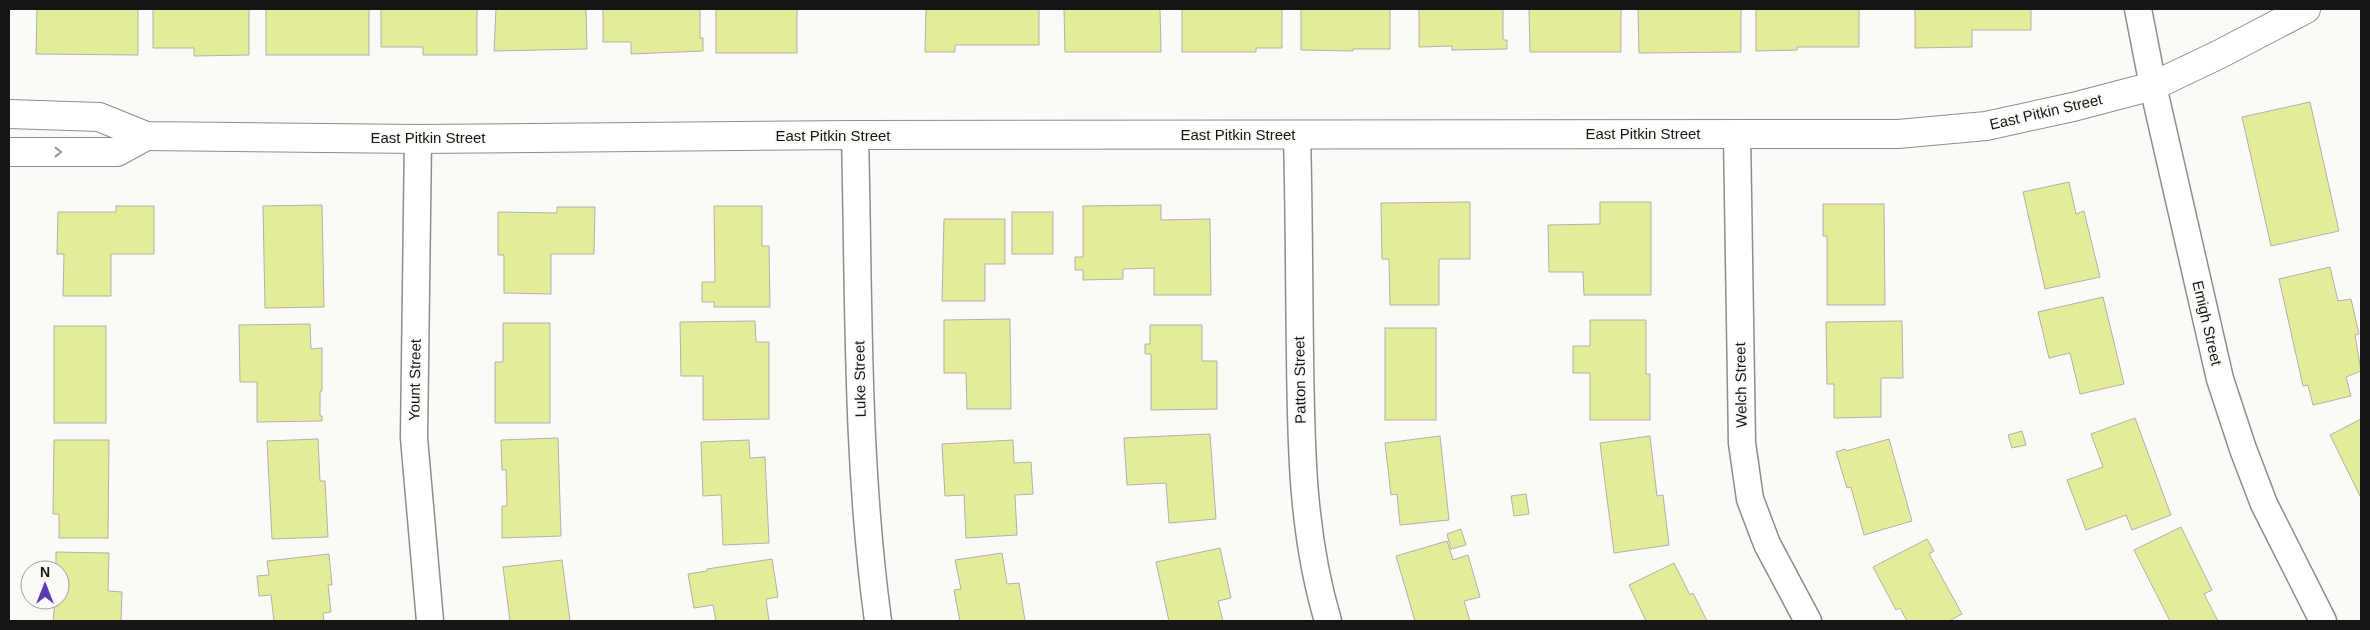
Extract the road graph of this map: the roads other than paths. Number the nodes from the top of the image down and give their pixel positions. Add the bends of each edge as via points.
1 (2138, 9) edge
2 (2306, 9) edge
3 (2153, 86) junction
4 (9, 114) edge
5 (1736, 134) junction
6 (855, 135) junction
7 (1298, 135) junction
8 (146, 136) junction
9 (418, 138) junction
10 (9, 152) edge
11 (430, 621) edge
12 (878, 621) edge
13 (1328, 621) edge
14 (1808, 621) edge
15 (2323, 621) edge

1 - 3 street, Emigh Street
2 - 3 street, East Pitkin Street
3 - 5 street, East Pitkin Street via 1986,126 1898,134
3 - 15 street, Emigh Street via 2223,387 2242,449 2264,504
4 - 8 street, East Pitkin Street via 99,117
5 - 7 street, East Pitkin Street
5 - 14 street, Welch Street via 1742,443 1750,499 1767,544
6 - 7 street, East Pitkin Street
6 - 9 street, East Pitkin Street
6 - 12 street, Luke Street via 861,436 870,563
7 - 13 street, Patton Street via 1301,462 1306,521
8 - 9 street, East Pitkin Street
10 -> 8 street, East Pitkin Street via 117,152
9 - 11 street, Yount Street via 414,438

